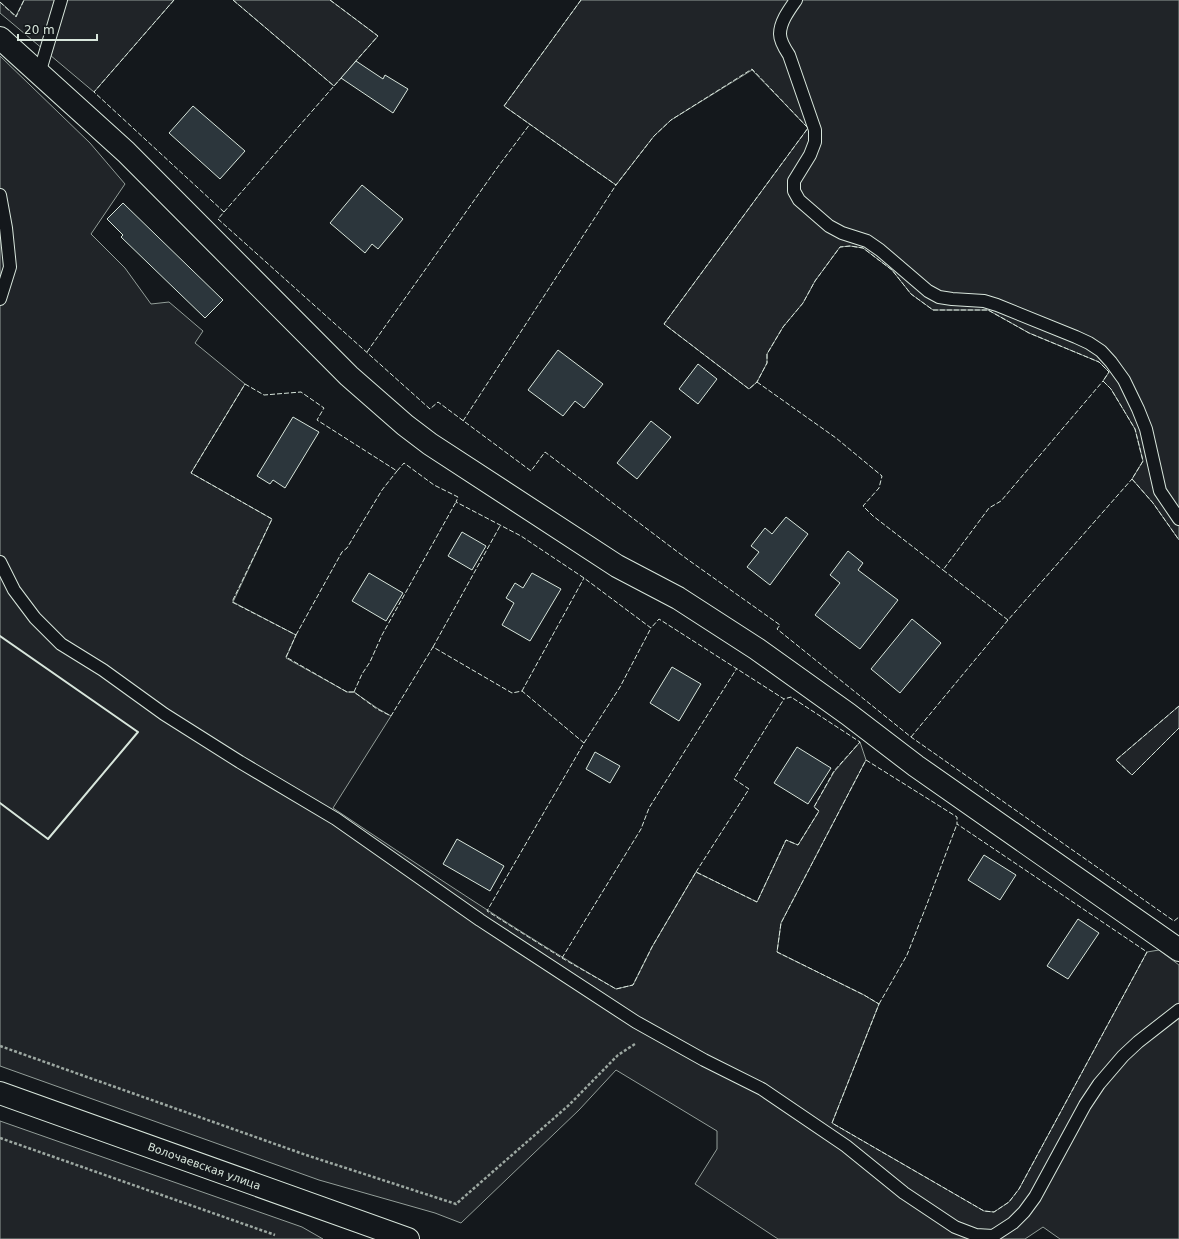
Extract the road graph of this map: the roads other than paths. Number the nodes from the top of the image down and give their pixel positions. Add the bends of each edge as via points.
1 (60, 0) edge
2 (796, 0) edge
3 (0, 38) edge
4 (39, 74) junction
5 (0, 195) edge
6 (0, 299) edge
7 (1179, 519) edge
8 (0, 562) edge
9 (1179, 950) edge
10 (1179, 1010) edge
11 (0, 1093) edge
12 (408, 1239) edge

1 - 4 lane
2 - 7 lane via 782,24 780,35 815,130 815,142 810,154 794,180 794,191 799,200 829,226 867,241 880,250 928,291 939,297 984,300 1082,340 1101,351 1124,380 1138,409 1146,429 1160,491
3 - 4 street
4 - 9 street via 126,152 349,376 405,425 617,566 678,598 757,649 916,766
5 - 6 lane via 10,267
8 - 10 lane via 14,590 35,618 61,644 103,670 164,714 336,818 480,920 636,1022 762,1089 846,1146 904,1193 955,1227 976,1235 993,1236 1024,1212 1099,1084 1138,1042
11 - 12 street, Волочаевская улица

